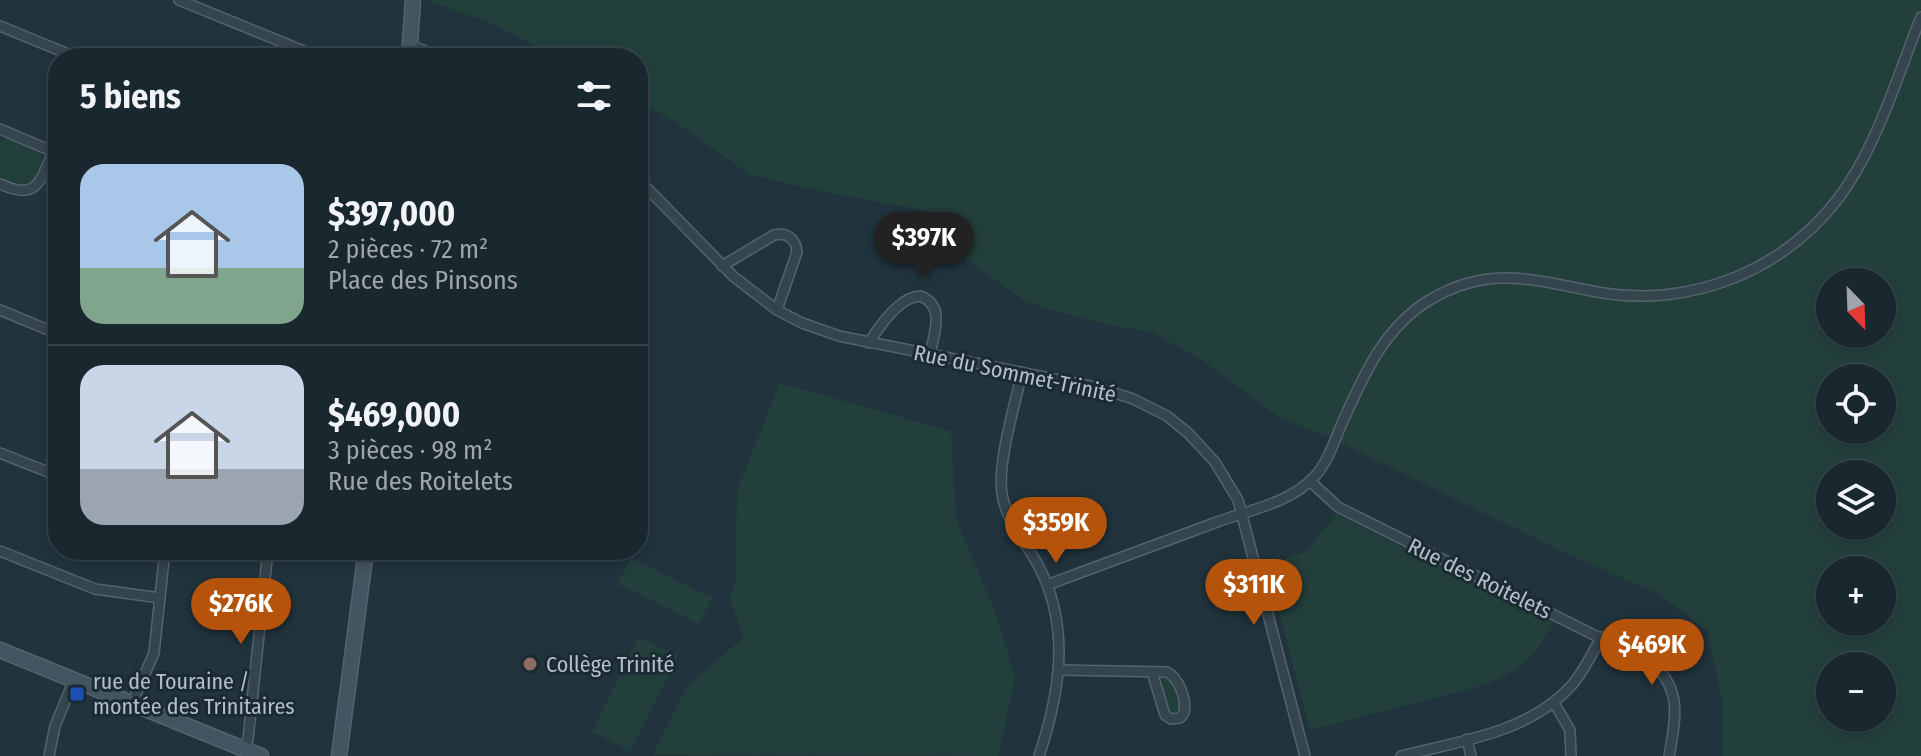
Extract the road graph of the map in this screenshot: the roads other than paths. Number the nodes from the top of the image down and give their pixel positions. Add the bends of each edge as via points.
1 (179, 0) edge
2 (413, 0) edge
3 (1921, 17) edge
4 (0, 26) edge
5 (54, 48) edge
6 (297, 48) edge
7 (410, 48) edge
8 (0, 129) edge
9 (48, 150) edge
10 (48, 167) edge
11 (0, 184) edge
12 (648, 189) edge
13 (722, 266) junction
14 (0, 310) edge
15 (777, 310) junction
16 (48, 330) edge
17 (869, 343) junction
18 (930, 354) junction
19 (1022, 372) junction
20 (0, 453) edge
21 (48, 472) edge
22 (1310, 481) junction
23 (1242, 513) junction
24 (0, 551) edge
25 (164, 560) edge
26 (267, 560) edge
27 (365, 560) edge
28 (1047, 585) junction
29 (160, 598) junction
30 (1601, 637) junction
31 (0, 650) edge
32 (1059, 670) junction
33 (1152, 672) junction
34 (74, 680) junction
35 (132, 703) junction
36 (1554, 703) junction
37 (1467, 739) junction
38 (245, 749) junction
39 (1407, 755) edge
40 (49, 756) edge
41 (261, 756) edge
42 (339, 756) edge
43 (1039, 756) edge
44 (1305, 756) edge
45 (1471, 756) edge
46 (1571, 756) edge
47 (1669, 756) edge

1 - 6 street
2 - 7 street
3 - 22 street via 1853,176 1792,244 1736,278 1682,294 1618,295 1509,277 1442,294 1412,313 1385,342
4 - 5 street
8 - 9 street
10 - 11 street via 33,189
12 - 13 street, Rue du Sommet-Trinité
13 - 15 street, Rue du Sommet-Trinité
13 - 15 street via 774,235 791,237 797,252
14 - 16 street
15 - 17 street, Rue du Sommet-Trinité via 820,330
17 - 18 street, Rue du Sommet-Trinité
17 - 18 street via 906,300 920,296 936,312
18 - 19 street, Rue du Sommet-Trinité
19 - 23 street, Rue du Sommet-Trinité via 1111,391 1167,416 1215,462
19 - 28 street via 1001,475 1002,495 1014,528
20 - 21 street
22 - 23 street
22 - 30 street, Rue des Roitelets via 1338,507
23 - 28 street
23 - 44 street, Rue du Sommet-Trinité
24 - 29 street via 95,589
25 - 29 street
26 - 38 street
27 - 42 street
28 - 32 street via 1058,627
29 - 35 street via 153,658
30 - 36 street via 1579,676
30 - 47 street, Rue des Roitelets via 1650,662 1668,681 1676,710
31 - 34 street
32 - 33 street
32 - 43 street
33 - 33 street via 1165,715 1180,718 1186,707 1176,678
34 - 35 street
34 - 40 street
35 - 38 street
36 - 37 street via 1518,724
36 - 46 street via 1570,730
37 - 39 street
37 - 45 street
38 - 41 street

